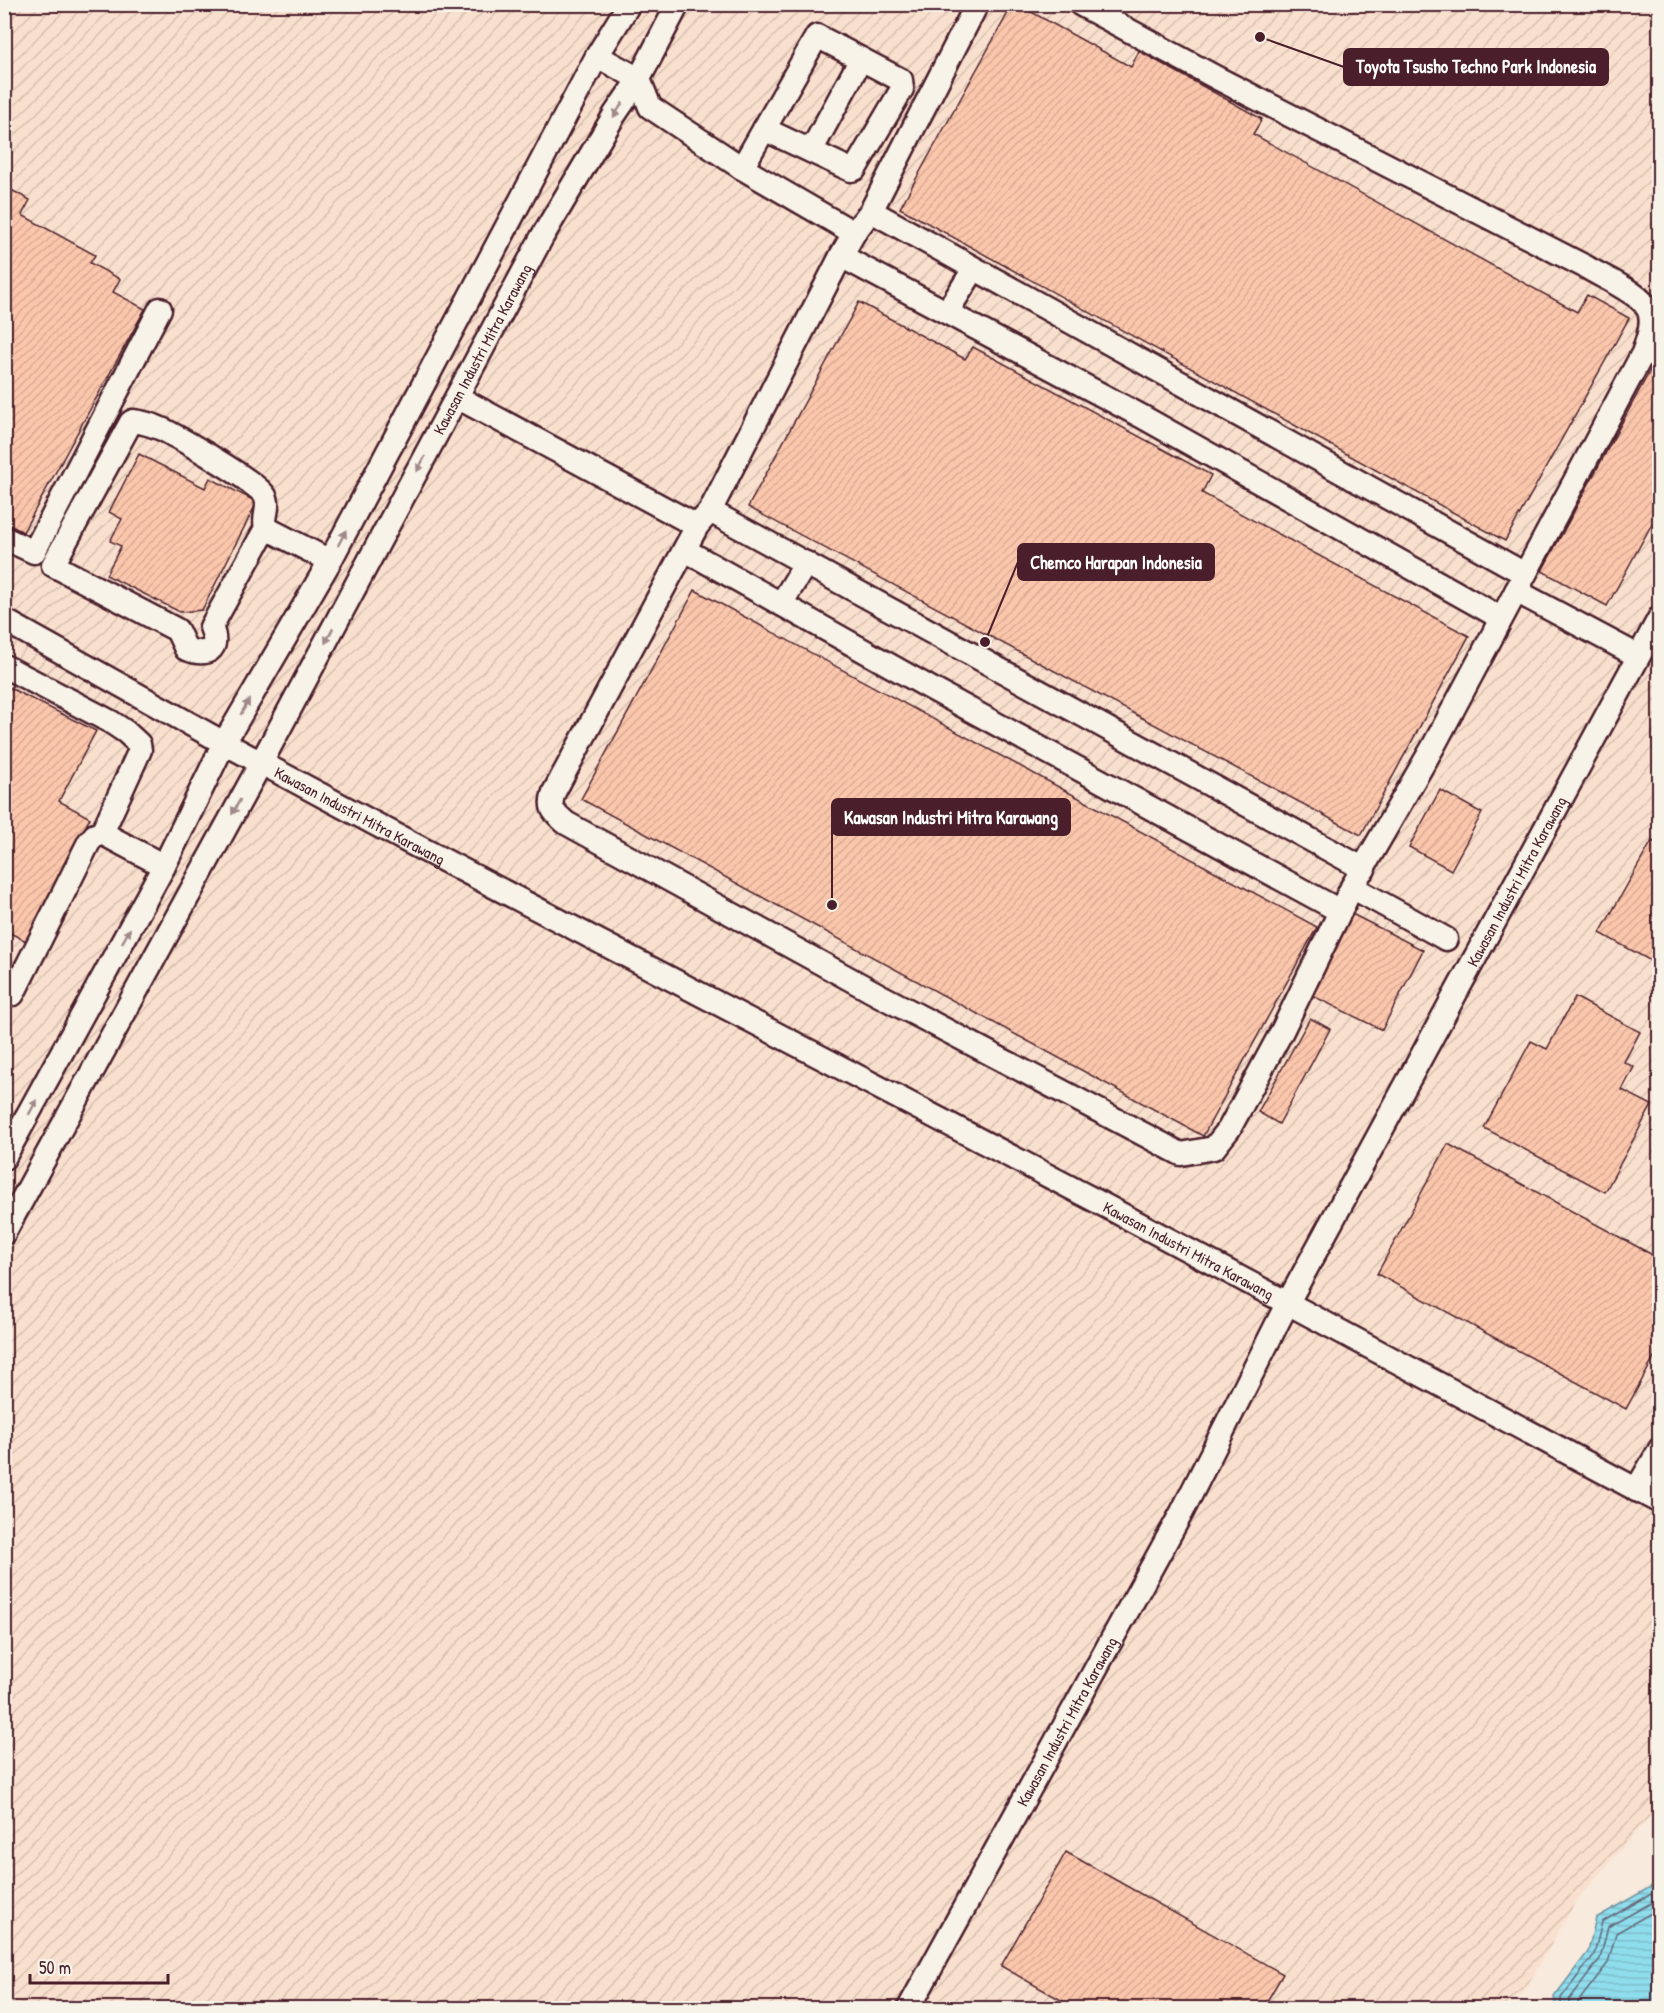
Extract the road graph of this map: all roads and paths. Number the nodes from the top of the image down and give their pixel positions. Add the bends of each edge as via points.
1 (629, 4) edge
2 (678, 4) edge
3 (977, 4) edge
4 (1080, 4) edge
5 (597, 56) junction
6 (861, 59) junction
7 (639, 79) junction
8 (764, 129) junction
9 (811, 151) junction
10 (742, 168) junction
11 (871, 211) junction
12 (854, 233) junction
13 (842, 256) junction
14 (974, 269) junction
15 (160, 309) dead end
16 (947, 312) junction
17 (457, 397) junction
18 (704, 518) junction
19 (266, 528) junction
20 (4, 538) edge
21 (685, 550) junction
22 (330, 561) junction
23 (806, 563) junction
24 (1521, 583) junction
25 (781, 604) junction
26 (1659, 617) edge
27 (1501, 618) junction
28 (4, 621) edge
29 (1638, 656) junction
30 (4, 666) edge
31 (224, 743) junction
32 (261, 763) junction
33 (102, 833) junction
34 (164, 866) junction
35 (1358, 878) junction
36 (1340, 911) junction
37 (1446, 939) dead end
38 (13, 994) dead end
39 (4, 1158) edge
40 (4, 1233) edge
41 (1287, 1304) junction
42 (1659, 1449) edge
43 (1636, 1490) junction
44 (1659, 1502) edge
45 (909, 2008) edge

1 - 5 street
2 - 7 street, Kawasan Industri Mitra Karawang
3 - 11 street
4 - 24 street via 1586,267 1639,298 1649,310 1651,322 1643,353
5 - 7 street
22 -> 5 street
6 - 8 street via 818,36
6 - 9 street
6 - 9 street via 899,78 902,89 855,169
7 - 10 street via 650,107
7 -> 17 street, Kawasan Industri Mitra Karawang via 542,237
8 - 9 street
8 - 10 street
10 - 12 street
11 - 12 street
11 - 14 street
12 - 13 street
13 - 16 street
13 - 18 street
14 - 16 street
14 - 24 street
15 - 20 street via 34,552
16 - 27 street
17 - 18 street
17 -> 32 street, Kawasan Industri Mitra Karawang
18 - 21 street
18 - 23 street
19 - 19 street via 211,627 215,642 205,654 186,649 177,630 53,565 133,421 162,429 264,493
19 - 22 street
21 - 25 street
21 - 36 street via 554,792 550,802 553,810 566,823 879,995 1181,1154 1214,1148 1229,1129
31 -> 22 street
23 - 25 street
23 - 35 street
24 - 27 street
24 - 29 street
25 - 36 street
26 - 29 street, Kawasan Industri Mitra Karawang
27 - 35 street
28 - 31 street
29 - 41 street, Kawasan Industri Mitra Karawang
30 - 33 street via 111,722 139,744 140,750
31 - 32 street
31 - 34 street
32 -> 40 street, Kawasan Industri Mitra Karawang
32 - 41 street, Kawasan Industri Mitra Karawang
33 - 34 street
33 - 38 street via 89,842
39 -> 34 street
35 - 36 street
35 - 37 street
41 - 43 street, Kawasan Industri Mitra Karawang
41 - 45 street, Kawasan Industri Mitra Karawang via 1182,1512
42 - 43 street
43 - 44 street, Kawasan Industri Mitra Karawang

